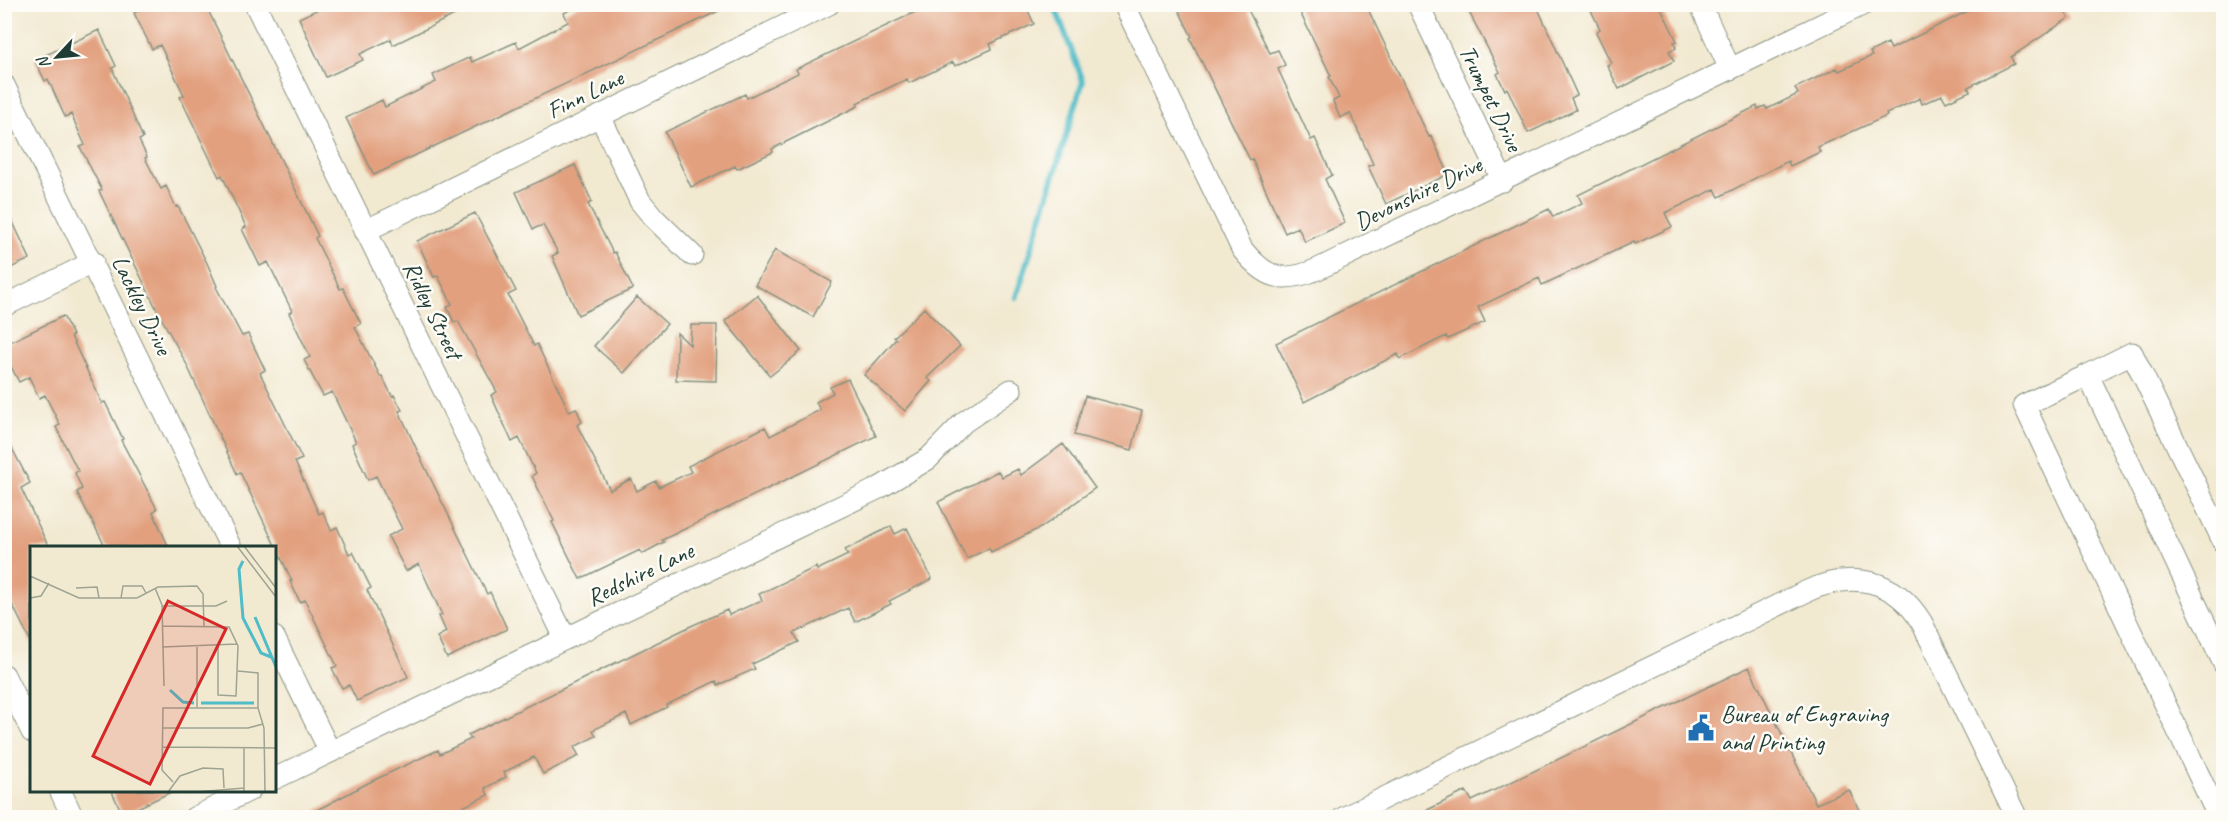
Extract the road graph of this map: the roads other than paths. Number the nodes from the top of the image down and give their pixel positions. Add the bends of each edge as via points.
1 (255, 4) edge
2 (829, 4) edge
3 (1124, 4) edge
4 (1418, 4) edge
5 (1700, 4) edge
6 (1864, 4) edge
7 (1730, 69) junction
8 (4, 85) edge
9 (600, 116) junction
10 (1503, 181) junction
11 (365, 231) junction
12 (692, 255) dead end
13 (93, 262) junction
14 (4, 306) edge
15 (2088, 375) junction
16 (1011, 390) dead end
17 (2223, 543) edge
18 (230, 546) edge
19 (565, 638) junction
20 (276, 641) edge
21 (2223, 664) edge
22 (4, 675) edge
23 (30, 728) edge
24 (330, 752) junction
25 (276, 778) edge
26 (61, 792) edge
27 (246, 792) edge
28 (73, 818) edge
29 (194, 818) edge
30 (1342, 818) edge
31 (2017, 818) edge
32 (2219, 818) edge

1 - 11 street, Ridley Street
2 - 9 street, Finn Lane
3 - 10 street, Devonshire Drive via 1242,249 1268,274 1299,278
4 - 10 street, Trumpet Drive
5 - 7 street
6 - 7 street, Devonshire Drive
7 - 10 street, Devonshire Drive
8 - 13 street, Lackley Drive
9 - 11 street, Finn Lane
9 - 12 street via 640,201
11 - 19 street, Ridley Street
13 - 14 street
13 - 18 street, Lackley Drive
15 - 17 street via 2132,354
15 - 21 street
15 - 32 street via 2024,405
16 - 19 street, Redshire Lane via 964,422 928,459 879,488
19 - 24 street, Redshire Lane
20 - 24 street
22 - 23 street
24 - 25 street, Redshire Lane
26 - 28 street
27 - 29 street
30 - 31 street via 1805,592 1842,580 1882,586 1913,608

